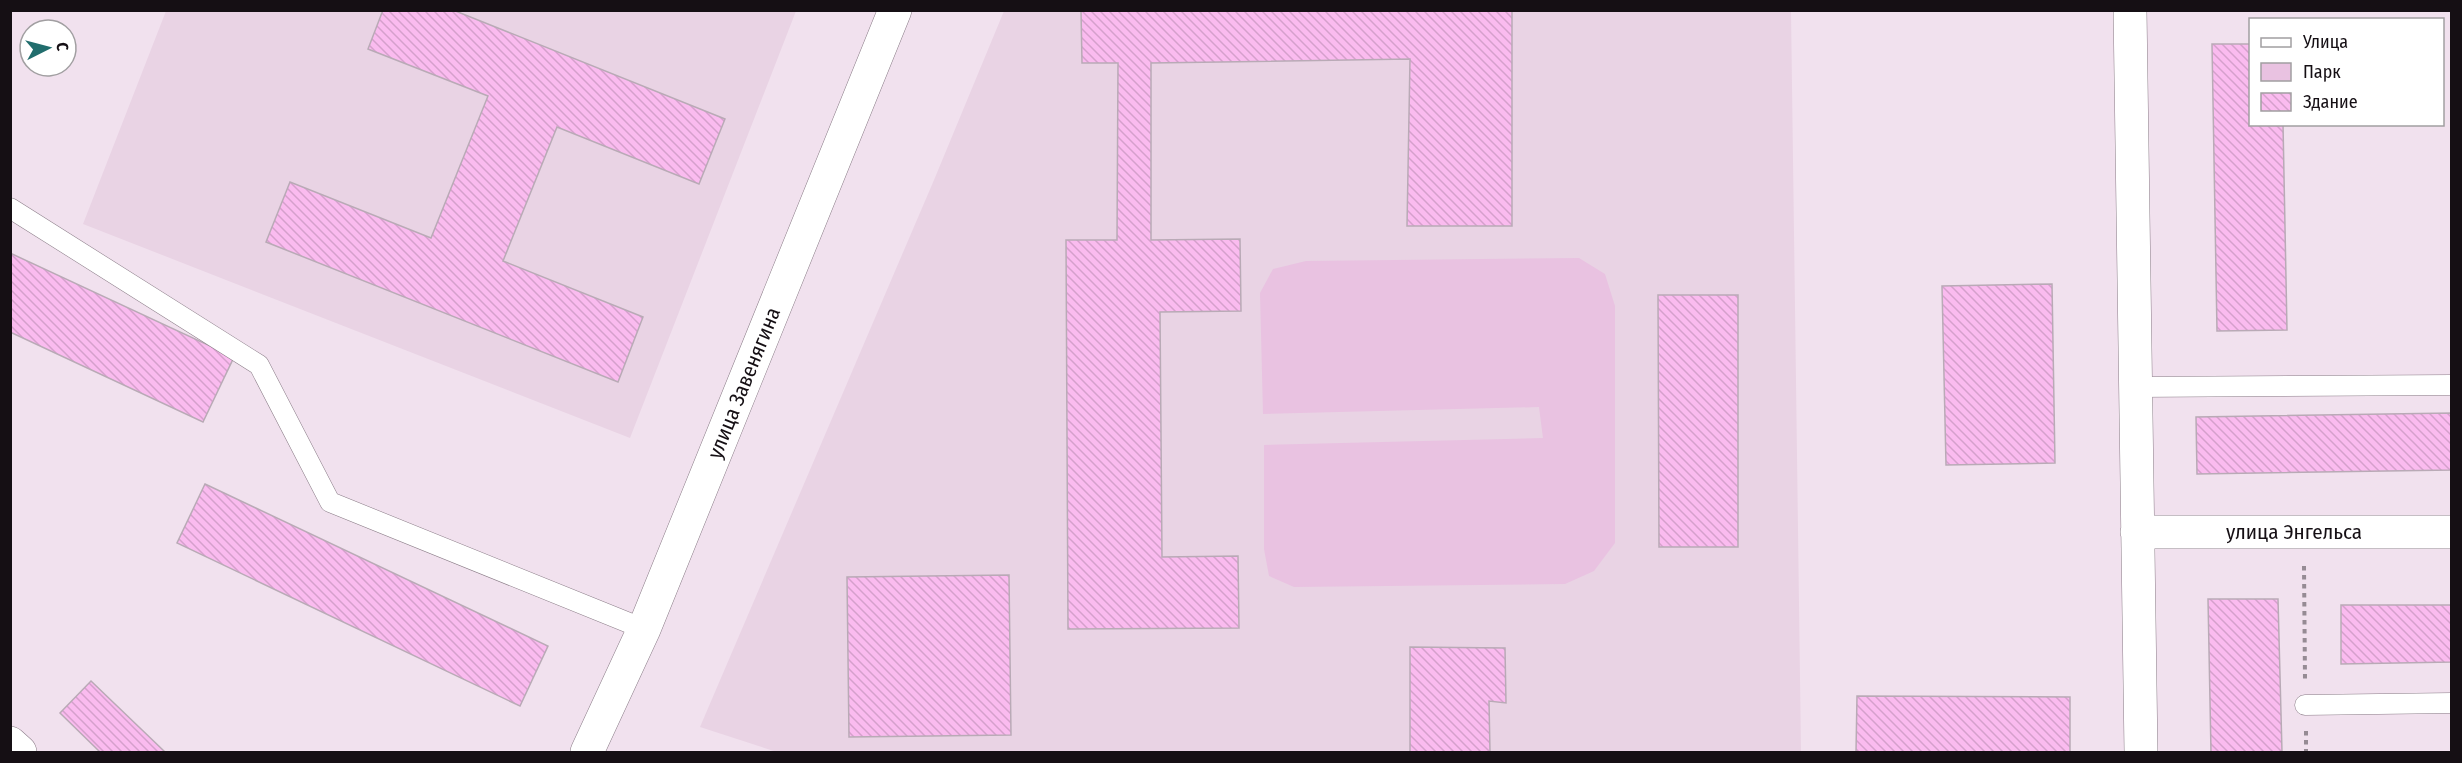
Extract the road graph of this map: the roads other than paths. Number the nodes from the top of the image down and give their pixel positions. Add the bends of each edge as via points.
1 (895, 10) edge
2 (2130, 10) edge
3 (10, 208) edge
4 (2451, 385) edge
5 (2135, 387) junction
6 (2137, 532) junction
7 (2451, 532) edge
8 (644, 629) junction
9 (2451, 703) edge
10 (2305, 705) road end
11 (10, 743) edge
12 (20, 753) edge
13 (587, 753) edge
14 (2141, 753) edge

1 - 8 street, улица Завенягина
2 - 5 street
3 - 8 lane via 259,365 330,502
4 - 5 lane
5 - 6 street
6 - 7 street, улица Энгельса
6 - 14 street
8 - 13 street, улица Завенягина
9 - 10 lane
11 - 12 street

